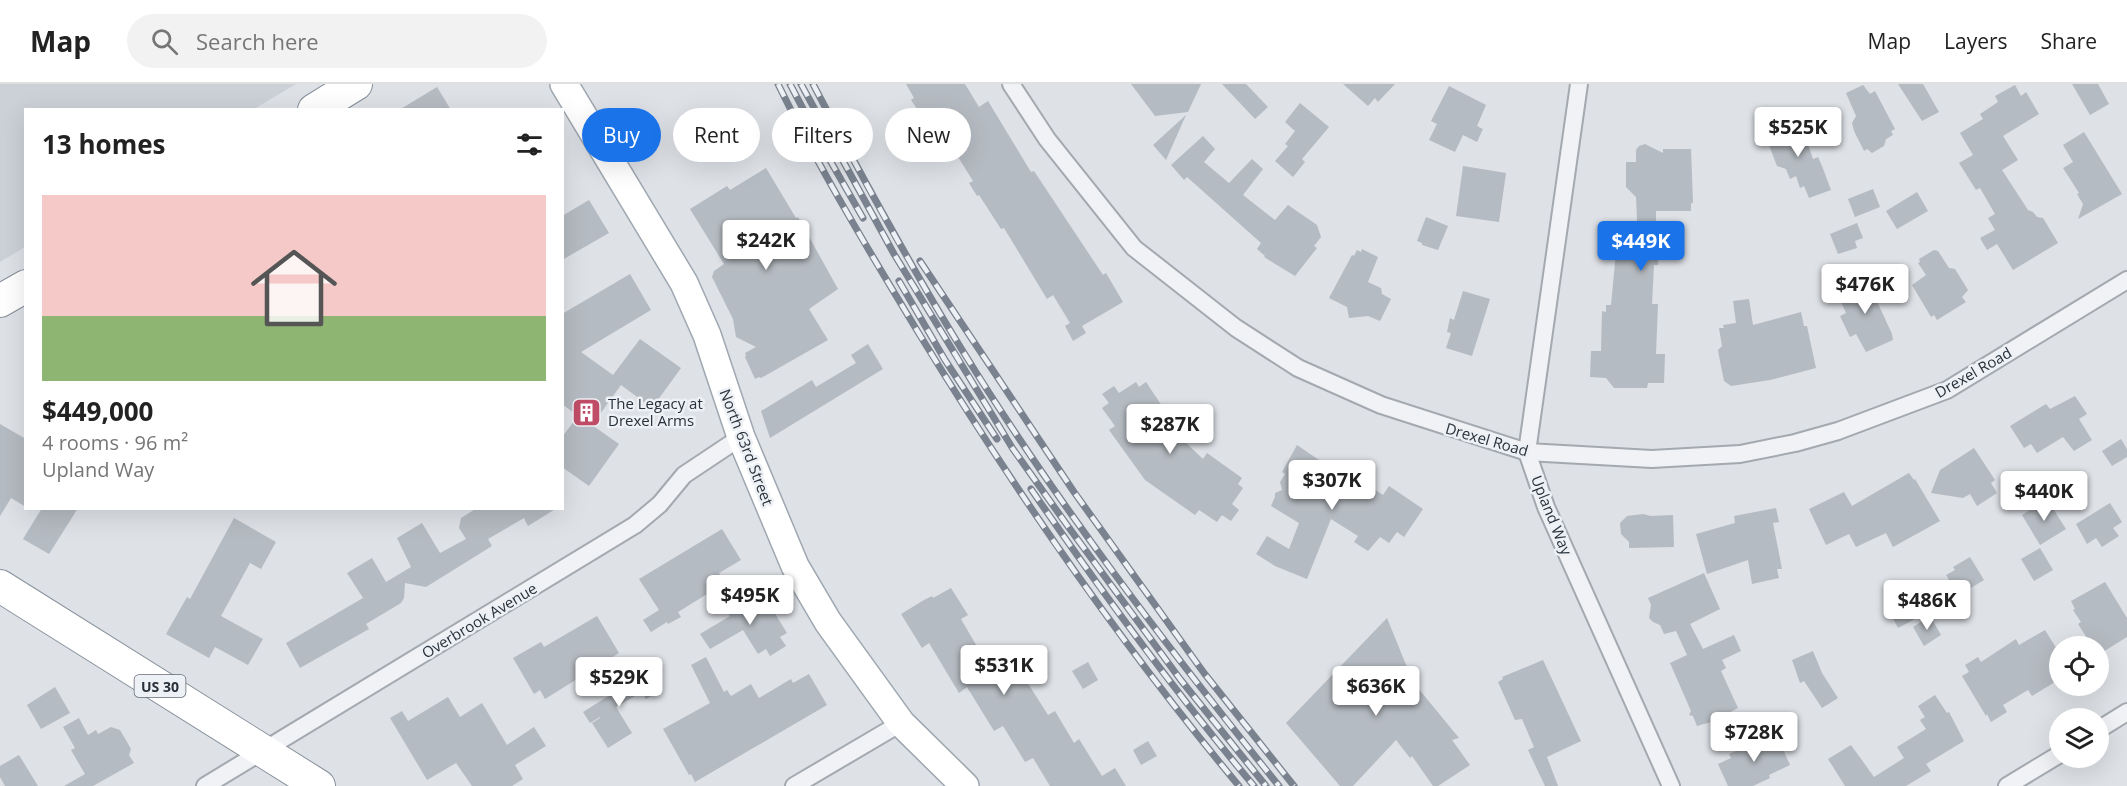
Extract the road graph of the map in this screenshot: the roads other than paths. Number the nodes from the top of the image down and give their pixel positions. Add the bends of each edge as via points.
1 (356, 84) edge
2 (564, 84) edge
3 (1011, 84) edge
4 (1579, 84) edge
5 (317, 108) edge
6 (2127, 280) edge
7 (24, 287) edge
8 (0, 301) edge
9 (741, 437) junction
10 (1527, 452) junction
11 (0, 586) edge
12 (2127, 712) edge
13 (901, 723) junction
14 (2109, 723) edge
15 (263, 750) junction
16 (2049, 761) edge
17 (205, 786) edge
18 (319, 786) edge
19 (794, 786) edge
20 (965, 786) edge
21 (1671, 786) edge
22 (2007, 786) edge

1 - 5 highway
2 - 9 main road, North 63rd Street via 684,283 707,335
3 - 10 street, Drexel Road via 1047,140 1134,248 1236,328 1298,368 1381,405
4 - 10 street, Upland Way
6 - 10 street, Drexel Road via 1947,390 1838,431 1740,454 1652,459
7 - 8 highway
9 - 13 main road, North 63rd Street via 795,566 828,622
9 - 15 street, Overbrook Avenue via 684,475 636,525
10 - 21 street, Upland Way via 1546,507
11 - 15 highway, US 30
12 - 14 street
13 - 19 street
13 - 20 main road, North 63rd Street
15 - 17 street, Overbrook Avenue
15 - 18 highway, US 30
16 - 22 street

